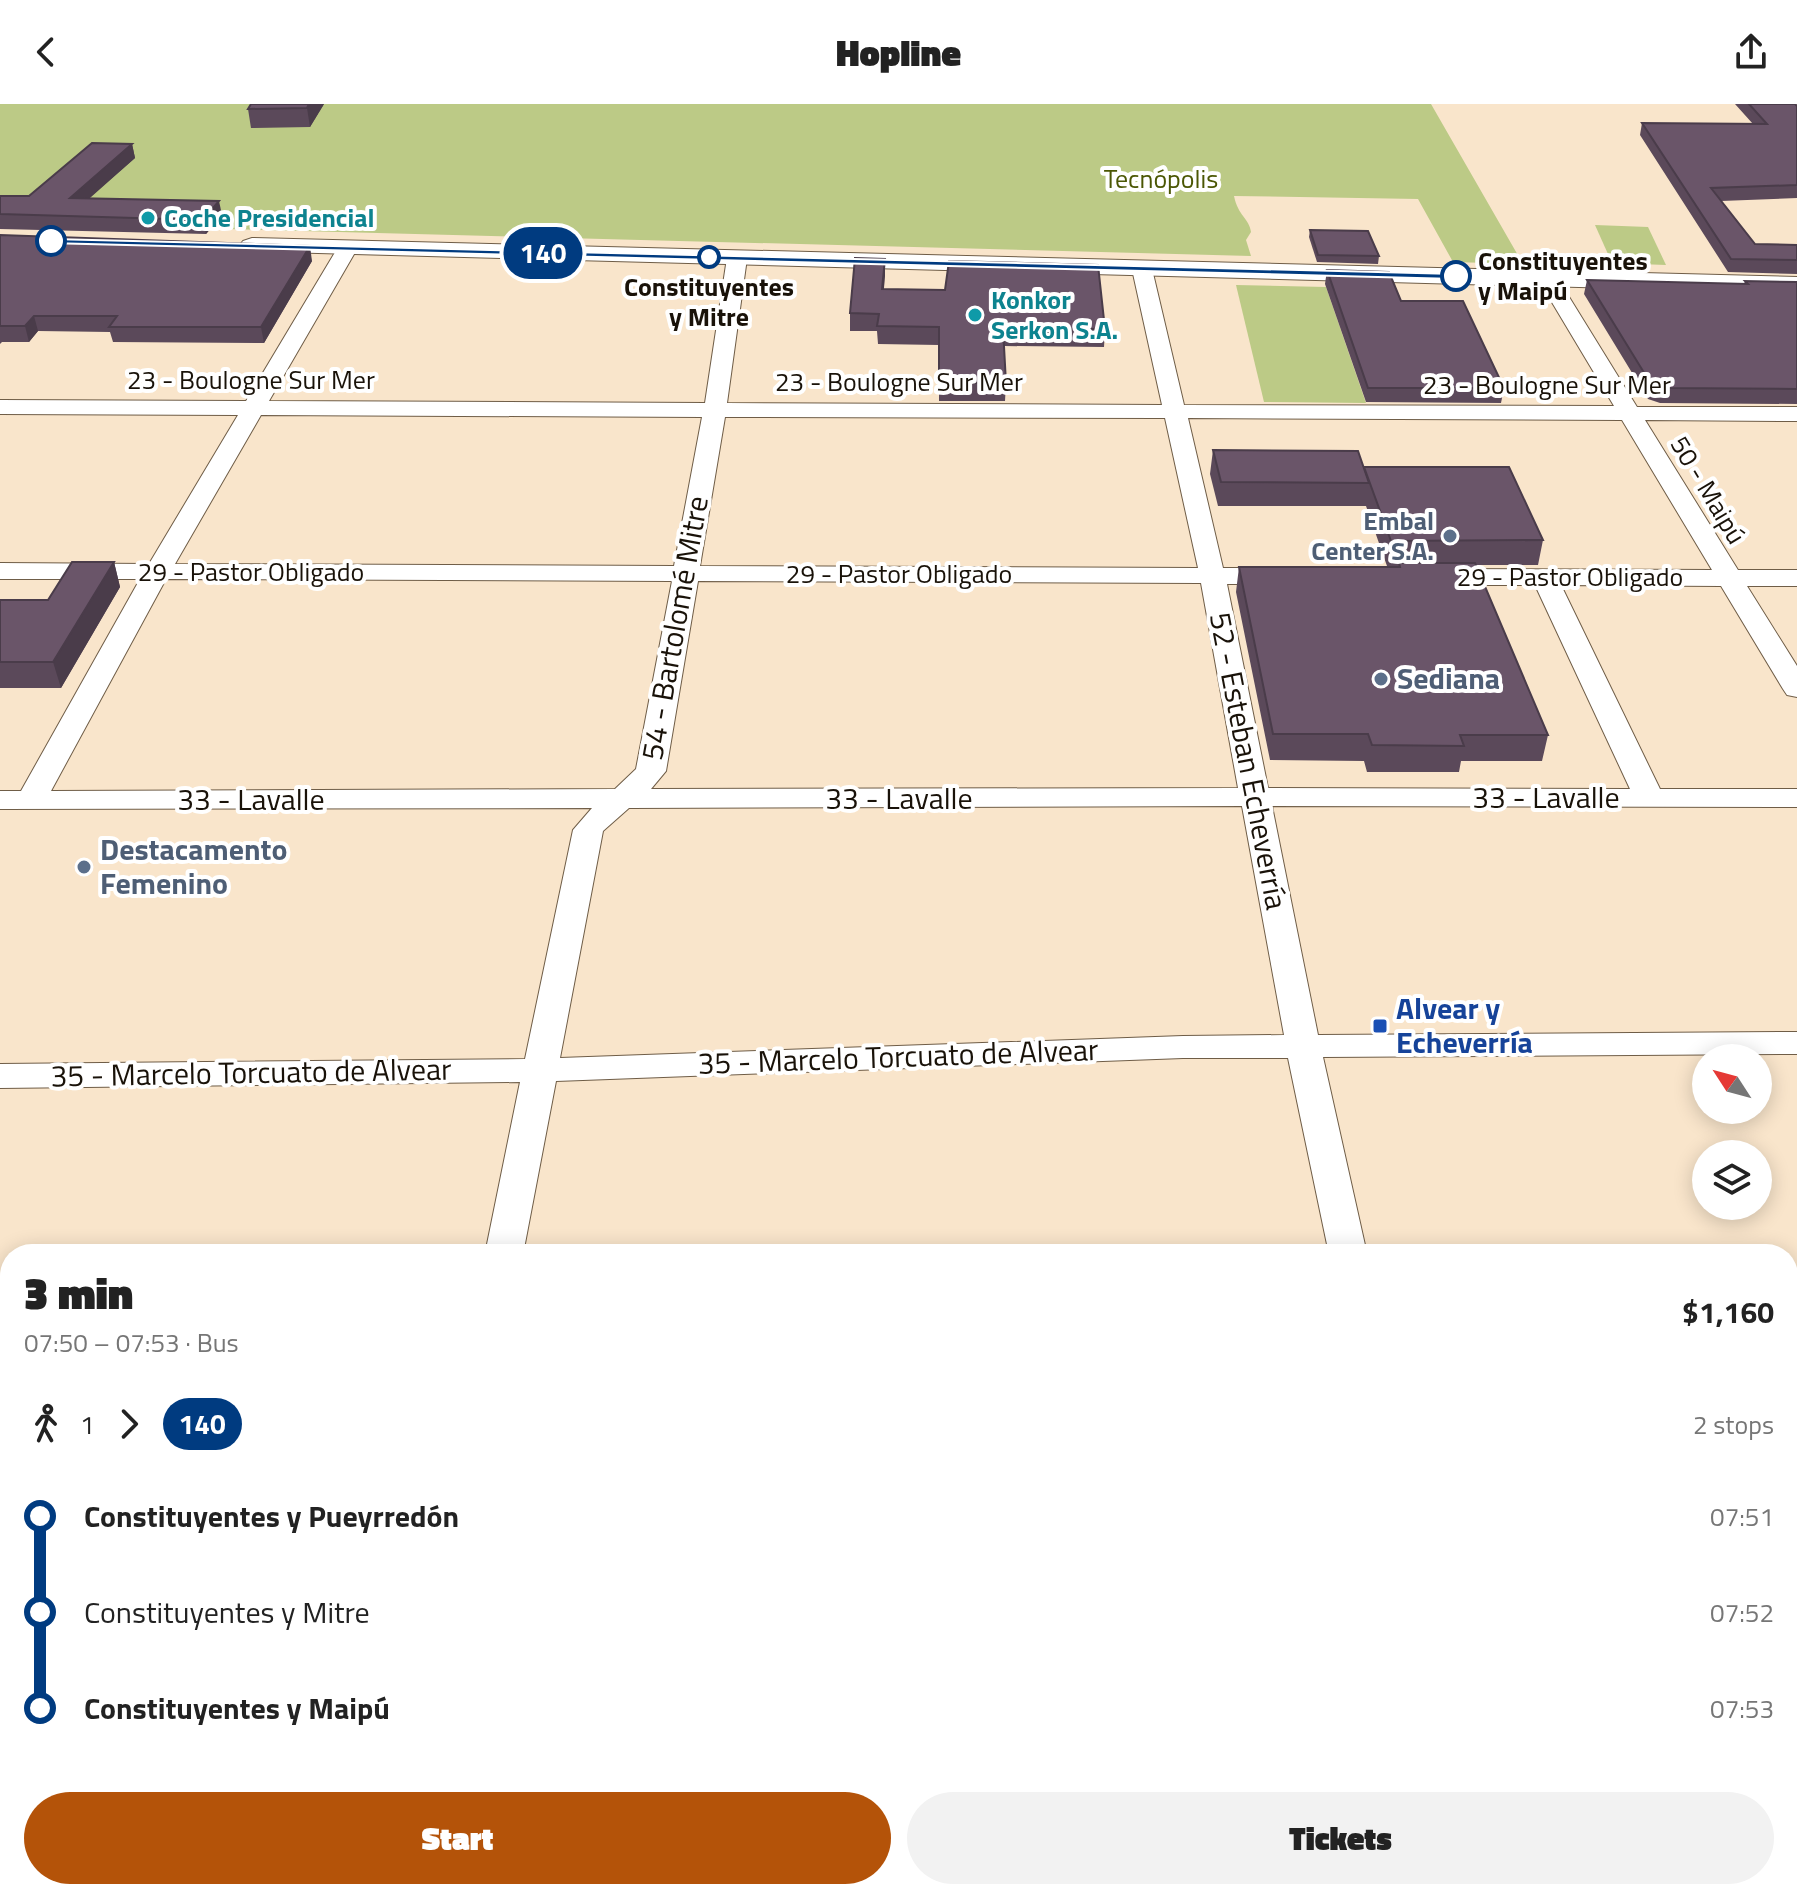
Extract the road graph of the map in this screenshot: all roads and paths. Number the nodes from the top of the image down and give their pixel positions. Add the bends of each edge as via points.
1 (223, 246) edge
2 (347, 249) junction
3 (737, 258) junction
4 (1142, 269) junction
5 (1548, 279) junction
6 (1797, 285) edge
7 (0, 407) edge
8 (256, 408) junction
9 (715, 409) junction
10 (1174, 411) junction
11 (1628, 414) junction
12 (1797, 414) edge
13 (0, 571) edge
14 (157, 572) junction
15 (687, 574) junction
16 (1212, 575) junction
17 (1307, 576) edge
18 (1418, 577) edge
19 (1544, 577) junction
20 (1728, 578) junction
21 (1797, 578) edge
22 (1797, 689) edge
23 (1253, 797) junction
24 (1649, 798) junction
25 (1797, 798) edge
26 (0, 800) edge
27 (31, 800) junction
28 (619, 801) junction
29 (1797, 1043) edge
30 (1303, 1046) junction
31 (541, 1070) junction
32 (0, 1076) edge
33 (506, 1244) edge
34 (1346, 1244) edge

1 - 2 main road
2 - 3 main road
2 - 8 street
3 - 4 main road
3 - 9 street, 54 - Bartolomé Mitre
4 - 5 main road
4 - 10 street, 52 - Esteban Echeverría
5 - 6 main road
5 - 11 street, 50 - Maipú
7 - 8 street, 23 - Boulogne Sur Mer
8 - 9 street, 23 - Boulogne Sur Mer
8 - 14 street
9 - 10 street, 23 - Boulogne Sur Mer
9 - 15 street, 54 - Bartolomé Mitre
10 - 11 street, 23 - Boulogne Sur Mer
10 - 16 street, 52 - Esteban Echeverría
11 - 12 street, 23 - Boulogne Sur Mer
11 - 20 street, 50 - Maipú
13 - 14 street, 29 - Pastor Obligado
14 - 15 street, 29 - Pastor Obligado
14 - 27 street
15 - 16 street, 29 - Pastor Obligado
15 - 28 street, 54 - Bartolomé Mitre via 651,771
16 - 17 street, 29 - Pastor Obligado
16 - 23 street, 52 - Esteban Echeverría
18 - 19 street, 29 - Pastor Obligado
19 - 20 street, 29 - Pastor Obligado
19 - 24 street
20 - 21 street, 29 - Pastor Obligado
20 - 22 street, 50 - Maipú
23 - 24 street, 33 - Lavalle
23 - 28 street, 33 - Lavalle
23 - 30 street, 52 - Esteban Echeverría
24 - 25 street, 33 - Lavalle
26 - 27 street, 33 - Lavalle
27 - 28 street, 33 - Lavalle
28 - 31 street, 54 - Bartolomé Mitre via 588,830
29 - 30 street, 35 - Marcelo Torcuato de Alvear
30 - 31 street, 35 - Marcelo Torcuato de Alvear
30 - 34 street, 52 - Esteban Echeverría
31 - 32 street, 35 - Marcelo Torcuato de Alvear
31 - 33 street, 54 - Bartolomé Mitre

